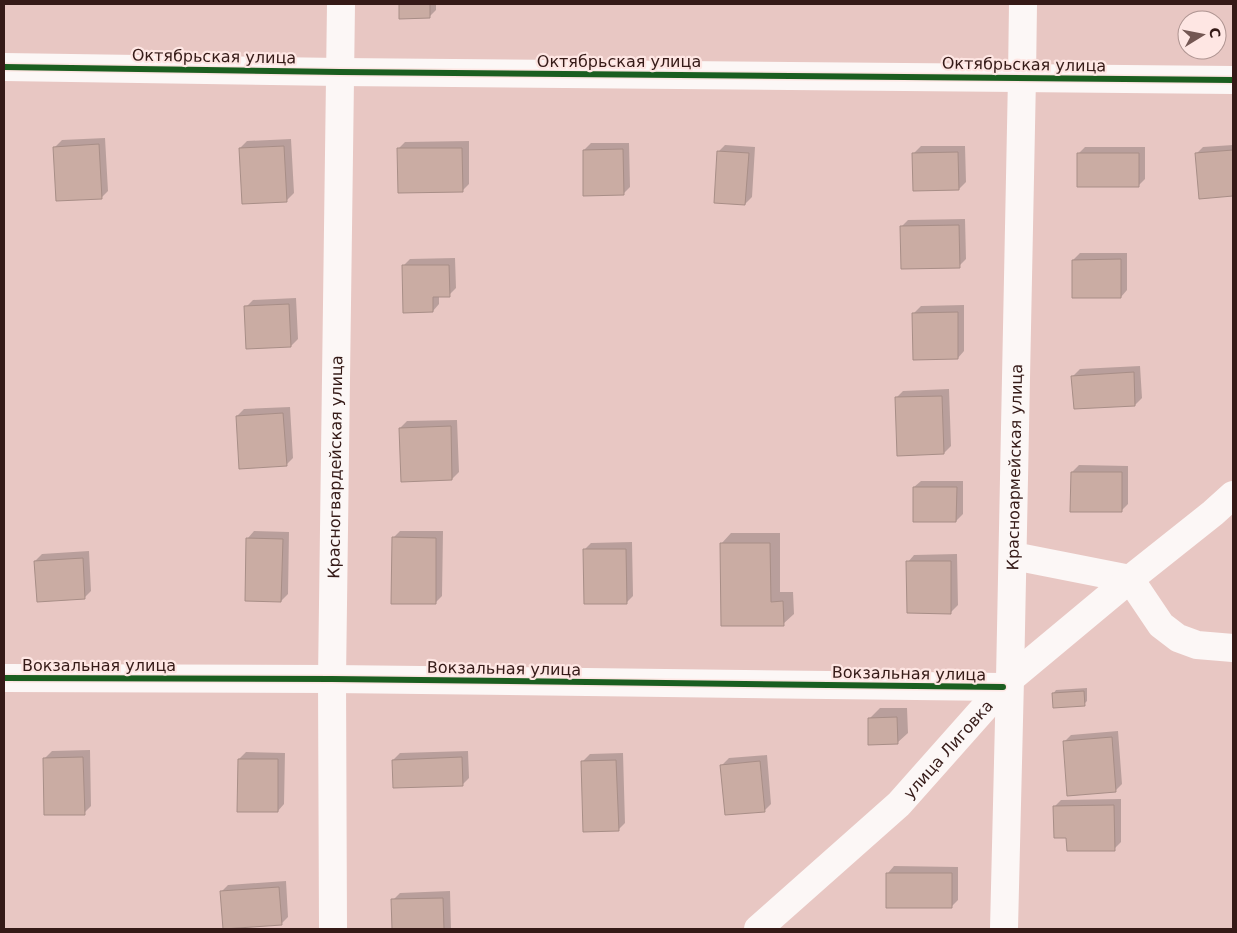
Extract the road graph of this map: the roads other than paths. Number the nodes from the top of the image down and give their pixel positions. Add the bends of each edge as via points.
1 (341, 4) edge
2 (1022, 4) edge
3 (4, 67) edge
4 (340, 72) junction
5 (1022, 77) junction
6 (1233, 80) edge
7 (1233, 495) edge
8 (1013, 556) junction
9 (1130, 579) junction
10 (1233, 648) edge
11 (4, 678) edge
12 (332, 679) junction
13 (1007, 683) junction
14 (333, 929) edge
15 (758, 929) edge
16 (1004, 929) edge

1 - 4 street, Красногвардейская улица
2 - 5 street, Красноармейская улица
3 - 4 street, Октябрьская улица
4 - 5 street, Октябрьская улица
4 - 12 street, Красногвардейская улица
5 - 6 street, Октябрьская улица
5 - 8 street, Красноармейская улица
7 - 9 street, улица Лиговка
8 - 9 street
8 - 13 street, Красноармейская улица
9 - 10 street via 1161,625 1178,638 1198,645
9 - 13 street, улица Лиговка
11 - 12 street, Вокзальная улица
12 - 13 street, Вокзальная улица
12 - 14 street, Красногвардейская улица
13 - 15 street, улица Лиговка via 899,804
13 - 16 street, Красноармейская улица

